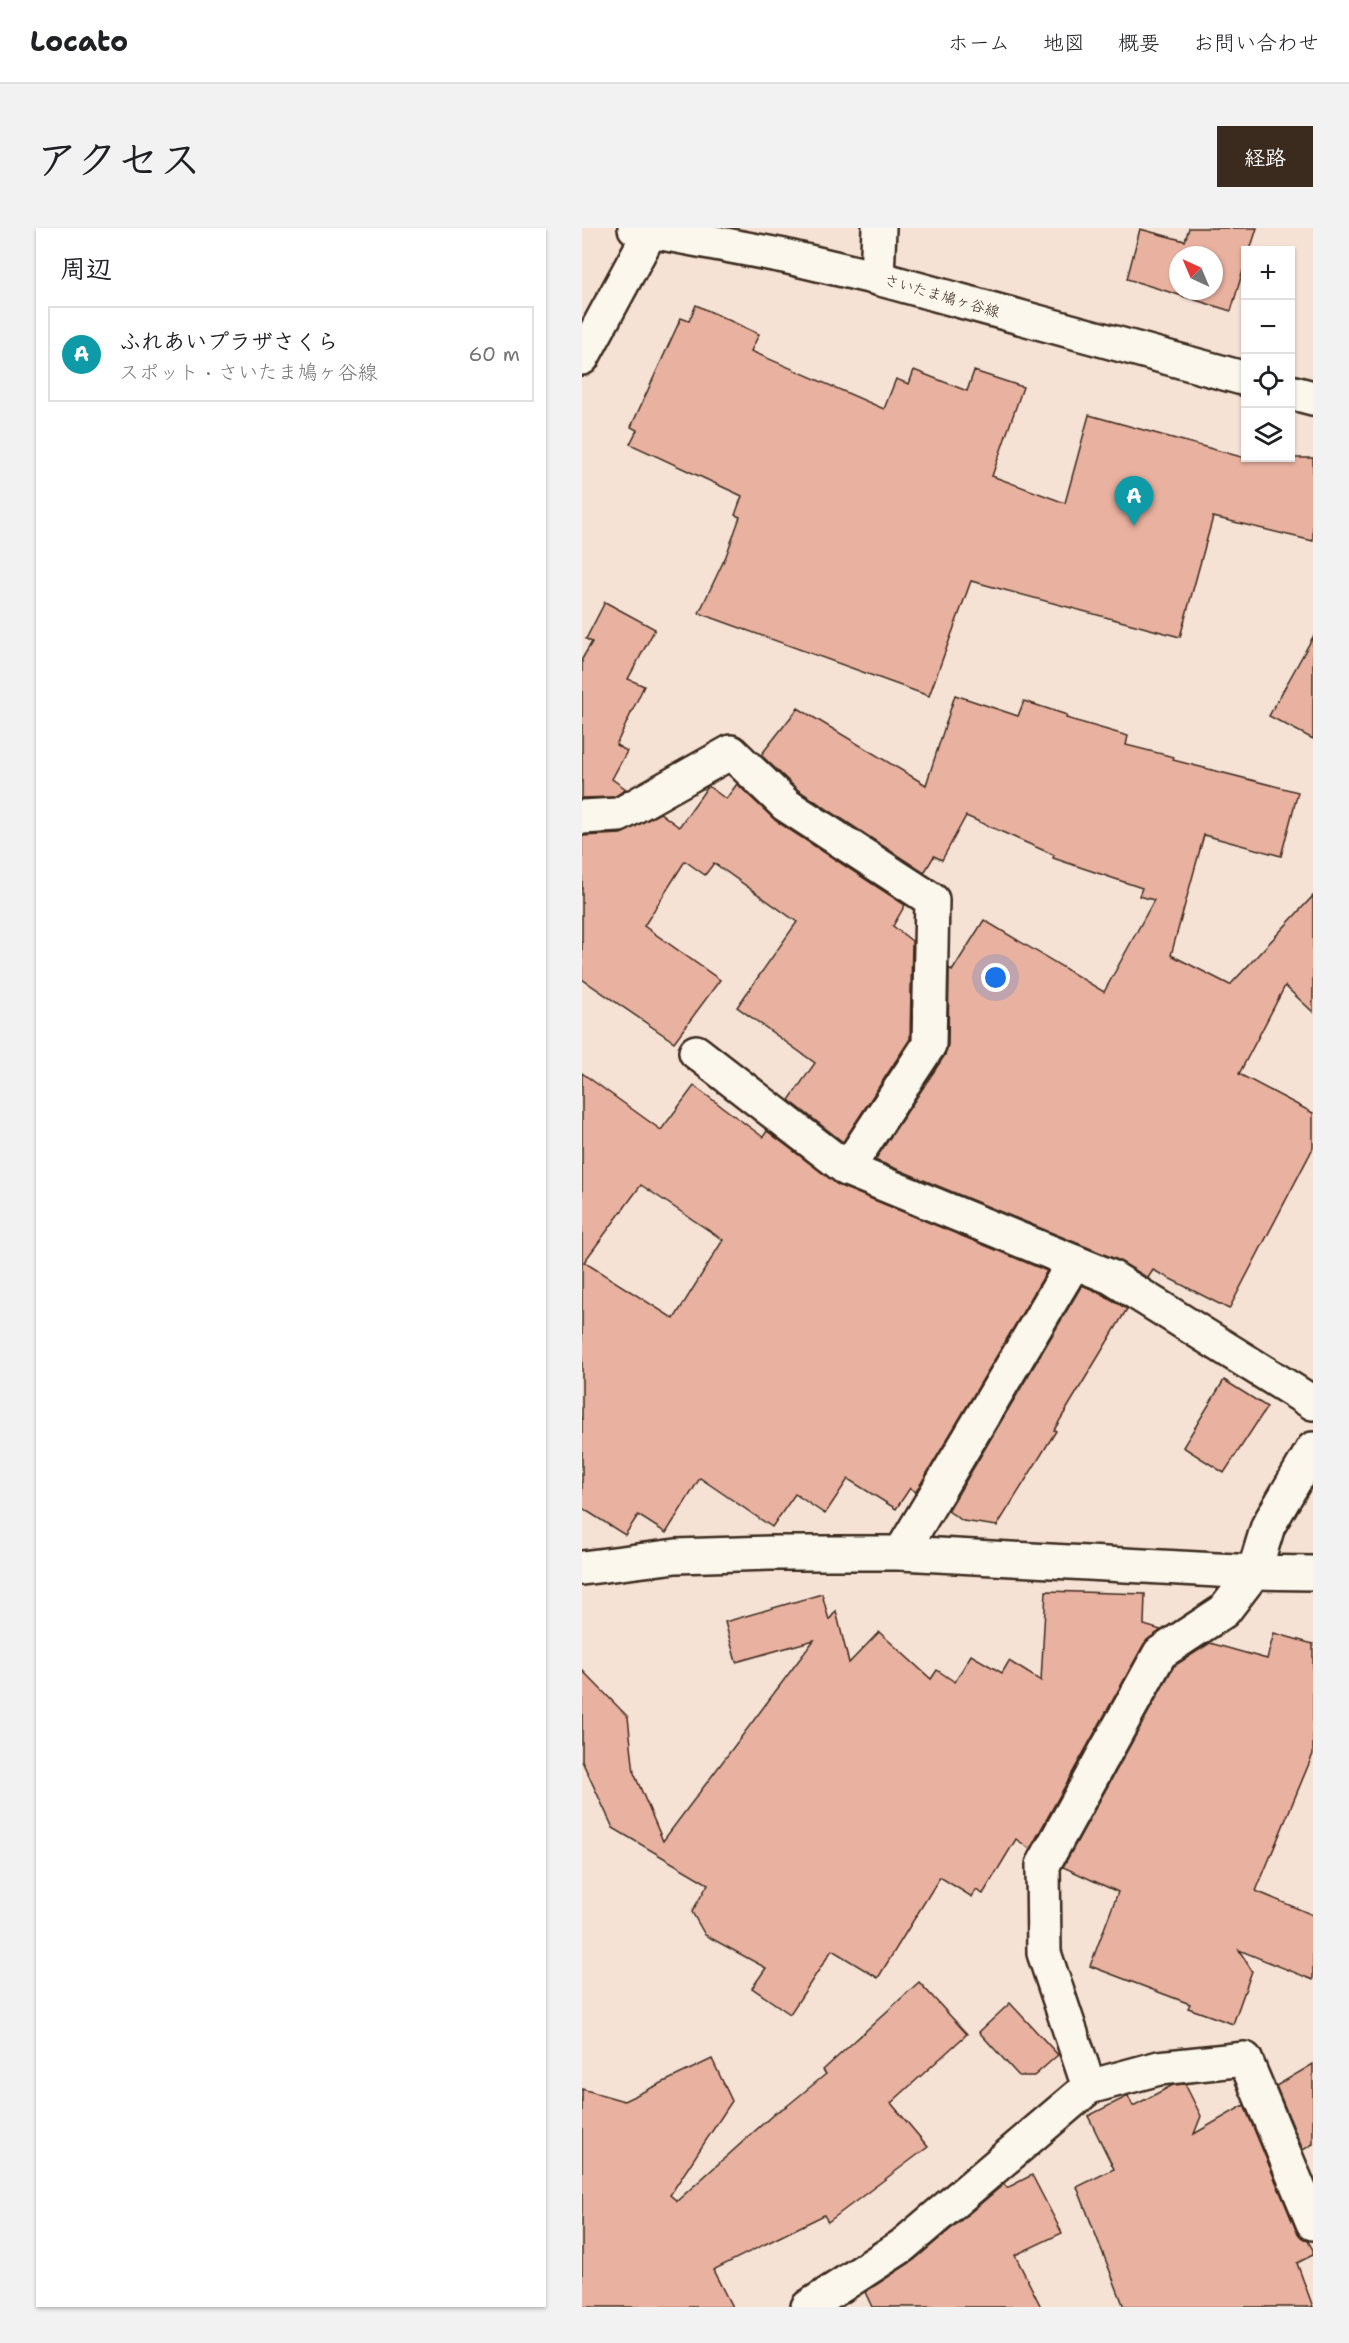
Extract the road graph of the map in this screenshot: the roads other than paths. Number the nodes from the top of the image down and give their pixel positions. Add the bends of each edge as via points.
1 (879, 228) edge
2 (642, 230) edge
3 (876, 278) junction
4 (582, 358) edge
5 (1241, 379) edge
6 (1295, 393) edge
7 (1313, 398) edge
8 (582, 817) edge
9 (696, 1052) dead end
10 (847, 1170) junction
11 (1074, 1262) junction
12 (1313, 1403) edge
13 (1313, 1449) edge
14 (900, 1553) junction
15 (582, 1568) edge
16 (1254, 1572) junction
17 (1313, 1573) edge
18 (1089, 2087) junction
19 (1313, 2223) edge
20 (808, 2307) edge

1 - 3 street
2 - 3 street, さいたま鳩ヶ谷線 via 784,256
2 - 4 street
3 - 5 street, さいたま鳩ヶ谷線
6 - 7 street
8 - 10 street via 619,816 731,752 786,805 932,900 929,1045
9 - 10 street
10 - 11 street
11 - 12 street via 1111,1277
11 - 14 street
13 - 16 street via 1268,1526
14 - 15 street via 676,1556
14 - 16 street
16 - 17 street
16 - 18 street via 1224,1611 1160,1653 1043,1865 1044,1953
18 - 19 street via 1160,2068 1245,2059
18 - 20 street via 902,2246

